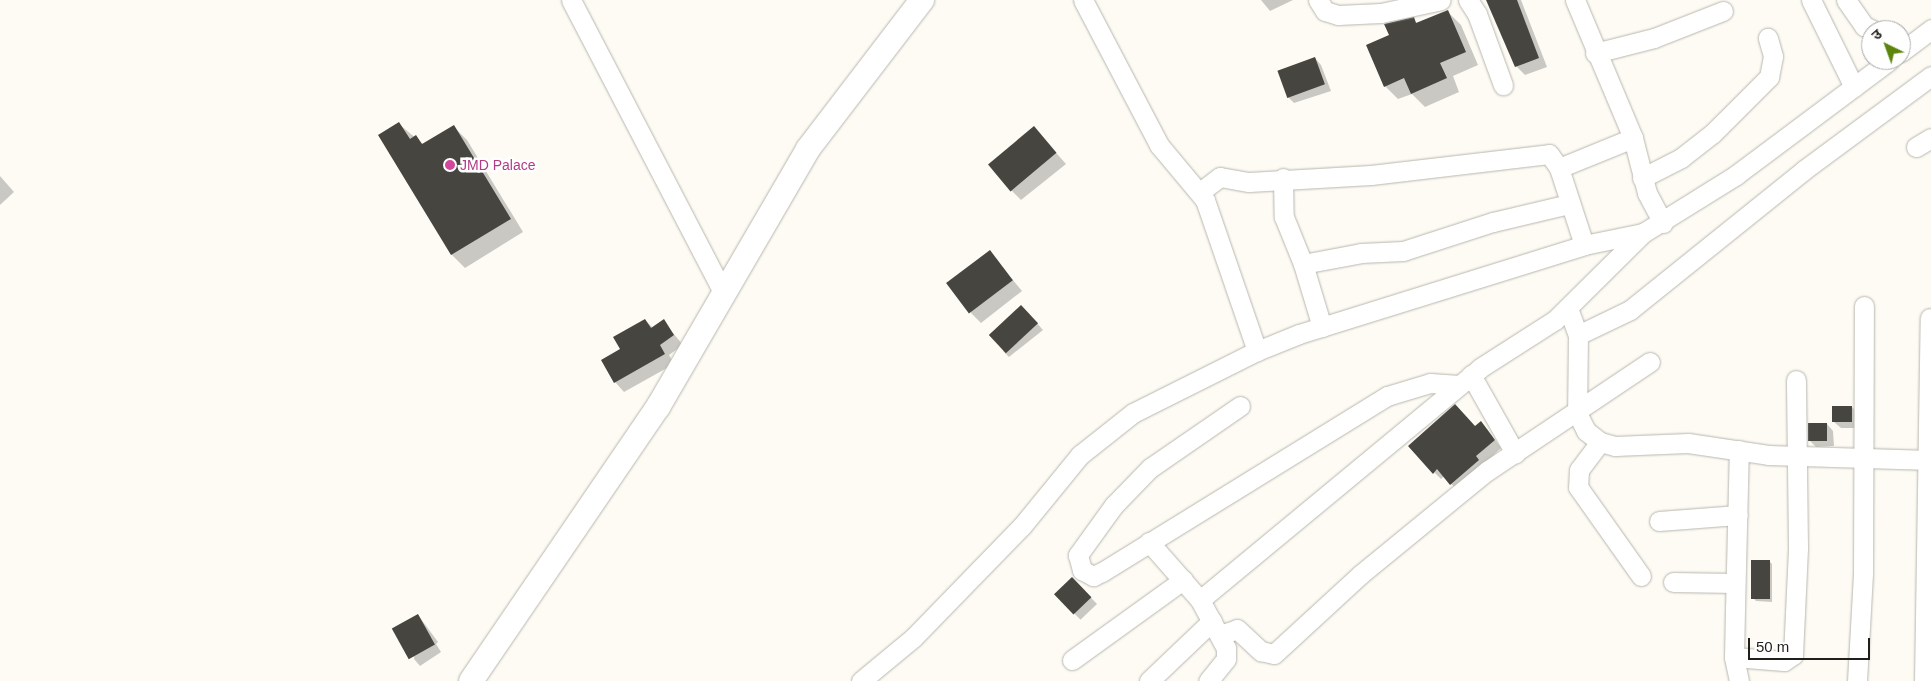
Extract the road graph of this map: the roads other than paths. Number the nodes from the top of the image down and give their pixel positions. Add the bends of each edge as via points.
1 (571, 0) edge
2 (922, 0) edge
3 (1083, 0) edge
4 (1318, 0) edge
5 (1441, 0) edge
6 (1468, 0) edge
7 (1575, 0) edge
8 (1846, 0) edge
9 (1819, 2) edge
10 (1723, 11) dead end
11 (1861, 22) edge
12 (1931, 29) edge
13 (1768, 38) dead end
14 (1911, 44) edge
15 (1595, 53) junction
16 (1877, 70) edge
17 (1931, 76) edge
18 (1503, 86) dead end
19 (1854, 87) junction
20 (1634, 138) junction
21 (1557, 163) junction
22 (1283, 178) junction
23 (1642, 178) junction
24 (1207, 185) junction
25 (1569, 204) junction
26 (1663, 224) junction
27 (1643, 233) junction
28 (1584, 245) junction
29 (1303, 264) junction
30 (724, 292) junction
31 (1864, 306) dead end
32 (1568, 308) junction
33 (1930, 318) dead end
34 (1322, 327) junction
35 (1578, 335) junction
36 (1257, 351) junction
37 (1650, 362) dead end
38 (1465, 380) junction
39 (1796, 380) dead end
40 (1240, 406) dead end
41 (1577, 413) junction
42 (1600, 442) junction
43 (1740, 450) junction
44 (1515, 453) junction
45 (1797, 456) junction
46 (1863, 458) junction
47 (1929, 460) edge
48 (1738, 515) junction
49 (1658, 521) dead end
50 (1149, 542) junction
51 (1641, 576) dead end
52 (1183, 580) junction
53 (1673, 582) dead end
54 (1735, 583) junction
55 (1200, 600) junction
56 (1216, 628) junction
57 (1734, 657) junction
58 (1072, 660) dead end
59 (471, 681) edge
60 (861, 681) edge
61 (1149, 681) edge
62 (1208, 681) edge
63 (1739, 681) edge
64 (1857, 681) edge
65 (1924, 681) edge

1 - 30 street
2 - 30 street via 808,149
3 - 24 street via 1159,146
4 - 5 street via 1325,11 1338,15 1381,13
6 - 18 street via 1477,14
7 - 15 street
8 - 11 street
9 - 19 street
10 - 15 street via 1654,38
12 - 14 street
13 - 23 street via 1773,56 1769,77 1712,134 1681,158
15 - 20 street
16 - 19 street
17 - 35 street via 1804,170 1630,310
19 - 26 street via 1736,175
20 - 21 street
20 - 23 street
21 - 22 street via 1553,155 1540,154 1371,175
21 - 25 street
22 - 24 street via 1249,182 1225,177
22 - 29 street via 1284,218
23 - 26 street
24 - 36 street via 1211,214
25 - 28 street
25 - 29 street via 1493,222 1403,251
26 - 27 street
27 - 28 street
27 - 32 street
28 - 34 street
29 - 34 street
30 - 59 street via 658,407
31 - 46 street
32 - 35 street
32 - 38 street
33 - 47 street
34 - 36 street
35 - 41 street
36 - 60 street via 1164,396 1105,433 1080,454 1022,526 913,638
37 - 41 street
38 - 44 street
38 - 50 street via 1430,383 1388,396
38 - 55 street
39 - 45 street
40 - 50 street via 1150,468 1114,505 1078,555 1078,562 1082,570 1092,576
41 - 42 street via 1586,431
41 - 44 street
42 - 43 street via 1614,446 1688,443
42 - 51 street via 1579,470 1578,487
43 - 45 street
43 - 48 street
44 - 56 street via 1487,471 1361,574 1274,654 1261,651 1237,629
45 - 46 street
45 - 57 street via 1793,655 1784,661
46 - 47 street
46 - 64 street via 1863,584
47 - 65 street
48 - 49 street
48 - 54 street
50 - 52 street
52 - 55 street
52 - 58 street
53 - 54 street
54 - 57 street
55 - 56 street
56 - 61 street
56 - 62 street via 1226,659
57 - 63 street

